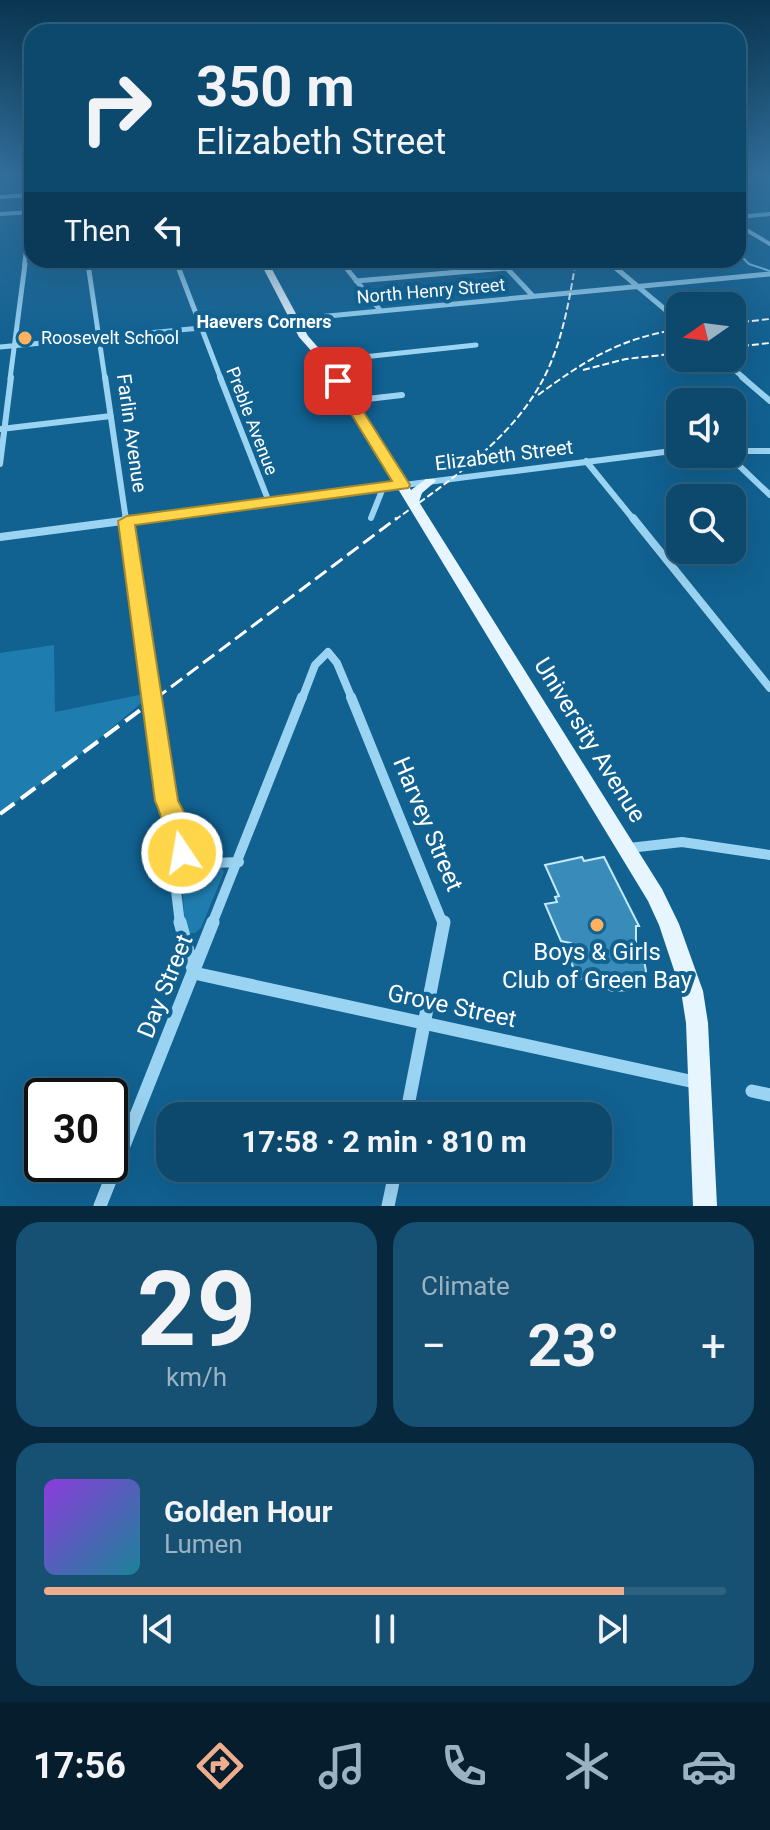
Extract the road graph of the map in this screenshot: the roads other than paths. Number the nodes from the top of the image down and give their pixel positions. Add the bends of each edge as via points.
1 (750, 232) edge
2 (770, 244) edge
3 (25, 268) edge
4 (88, 268) edge
5 (178, 268) edge
6 (268, 268) edge
7 (345, 268) edge
8 (506, 268) joint
9 (616, 268) edge
10 (770, 274) edge
11 (356, 281) junction
12 (637, 286) junction
13 (532, 295) junction
14 (380, 310) junction
15 (666, 310) edge
16 (298, 318) junction
17 (201, 327) junction
18 (99, 337) junction
19 (476, 345) dead end
20 (15, 346) junction
21 (0, 347) edge
22 (325, 361) junction
23 (737, 372) edge
24 (402, 395) dead end
25 (350, 401) junction
26 (770, 401) edge
27 (111, 416) junction
28 (2, 429) edge
29 (770, 451) edge
30 (666, 452) edge
31 (746, 452) edge
32 (586, 461) junction
33 (0, 464) edge
34 (745, 468) edge
35 (430, 481) junction
36 (402, 485) junction
37 (383, 488) junction
38 (770, 495) edge
39 (269, 502) junction
40 (413, 502) junction
41 (371, 518) dead end
42 (127, 521) junction
43 (0, 537) edge
44 (328, 652) joint
45 (770, 688) edge
46 (167, 801) junction
47 (629, 848) junction
48 (770, 855) edge
49 (239, 862) junction
50 (190, 864) junction
51 (172, 869) junction
52 (194, 973) junction
53 (424, 1022) junction
54 (700, 1083) junction
55 (752, 1091) dead end
56 (770, 1095) edge
57 (409, 1102) edge
58 (393, 1182) edge
59 (100, 1206) edge
60 (388, 1206) edge
61 (705, 1206) edge

1 - 2 street
3 - 20 street
4 - 18 street, Farlin Avenue
5 - 17 street, Preble Avenue
6 - 16 main road, University Avenue
7 - 11 street
8 - 11 street
8 - 13 street
9 - 12 street
10 - 12 street, North Henry Street
11 - 14 street
12 - 13 street, North Henry Street
12 - 15 street
13 - 14 street, North Henry Street
14 - 16 street, North Henry Street
16 - 17 street, North Henry Street
16 - 22 main road, University Avenue via 304,337
17 - 18 street, North Henry Street
17 - 39 street, Preble Avenue
18 - 20 street, North Henry Street
18 - 27 street, Farlin Avenue
19 - 22 street
20 - 21 street, North Henry Street
20 - 28 street
22 - 25 main road, University Avenue
23 - 26 street
24 - 25 street
25 - 36 main road, University Avenue
27 - 28 street
27 - 42 street, Farlin Avenue
28 - 33 street
29 - 31 street
30 - 32 street, Elizabeth Street
32 - 35 street, Elizabeth Street
32 - 45 street
34 - 38 street
35 - 36 street, Elizabeth Street
35 - 40 main road
36 - 37 street, Elizabeth Street
36 - 40 main road, University Avenue
37 - 39 street, Elizabeth Street
37 - 41 street
39 - 42 street, Elizabeth Street
40 - 47 main road, University Avenue
42 - 43 street, Elizabeth Street
42 - 46 street, Farlin Avenue
44 - 49 street, Day Street via 315,665
44 - 53 street, Harvey Street via 444,920
46 - 50 street, Farlin Avenue
46 - 51 street, Farlin Avenue
47 - 48 street via 677,841
47 - 54 main road, University Avenue via 669,924 692,991
49 - 50 street
49 - 52 street, Day Street
50 - 51 street
51 - 52 street, Farlin Avenue via 181,933
52 - 53 street, Grove Street
52 - 59 street, Day Street
53 - 54 street, Grove Street
53 - 57 street, Harvey Street
54 - 61 main road, University Avenue
55 - 56 street
58 - 60 street

